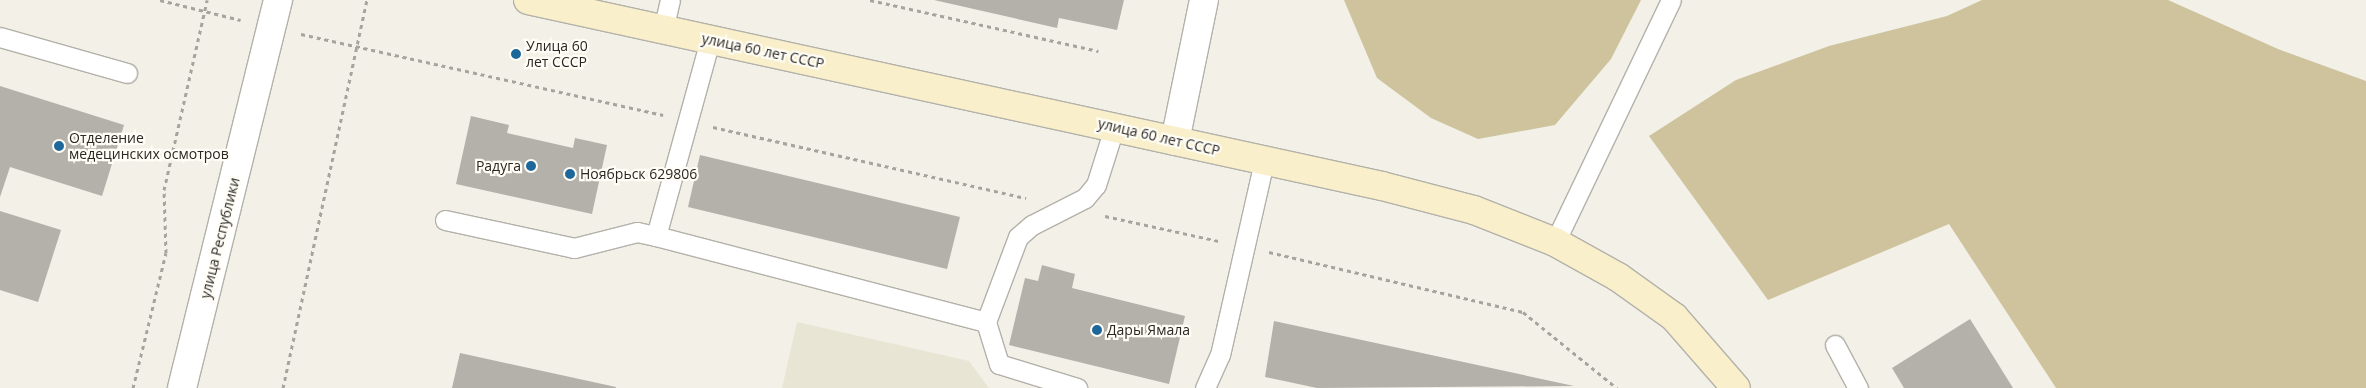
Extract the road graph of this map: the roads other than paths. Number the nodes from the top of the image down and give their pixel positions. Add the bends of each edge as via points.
1 (278, 0) edge
2 (528, 0) edge
3 (670, 0) edge
4 (1204, 0) edge
5 (1671, 0) edge
6 (663, 30) junction
7 (0, 37) edge
8 (710, 40) junction
9 (127, 73) dead end
10 (1114, 128) junction
11 (1175, 141) junction
12 (1264, 161) junction
13 (445, 220) dead end
14 (656, 236) junction
15 (1555, 242) junction
16 (986, 322) junction
17 (1835, 344) dead end
18 (182, 388) edge
19 (1077, 388) edge
20 (1205, 388) edge
21 (1736, 388) edge
22 (1858, 388) edge

1 - 18 street, улица Республики
2 - 6 main road, улица 60 лет СССР
3 - 6 lane
4 - 11 street
5 - 15 lane
6 - 8 main road, улица 60 лет СССР
7 - 9 lane
8 - 10 main road, улица 60 лет СССР
8 - 14 lane
10 - 11 main road, улица 60 лет СССР
10 - 16 lane via 1096,185 1071,209 1032,225 1018,237
11 - 12 main road, улица 60 лет СССР
12 - 15 main road, улица 60 лет СССР via 1474,210
12 - 20 lane via 1220,354
13 - 14 lane via 574,248 637,232
14 - 16 lane
15 - 21 main road, улица 60 лет СССР via 1618,277 1674,317
16 - 19 lane via 999,364
17 - 22 lane

